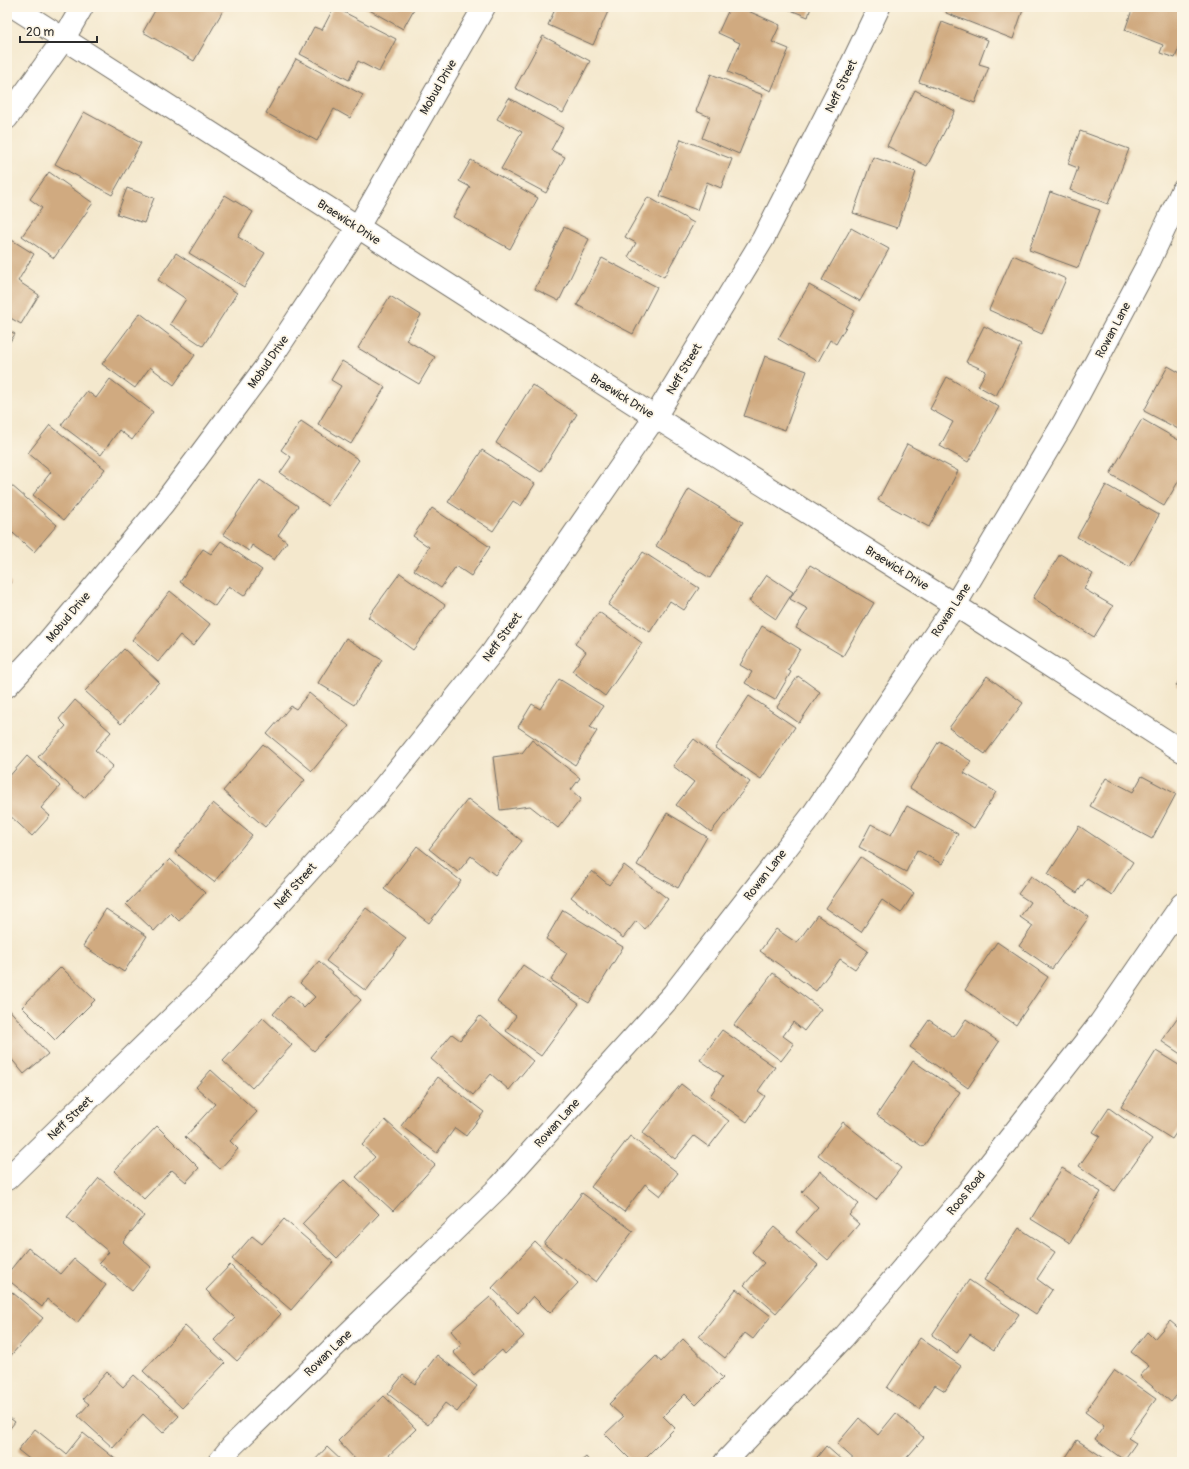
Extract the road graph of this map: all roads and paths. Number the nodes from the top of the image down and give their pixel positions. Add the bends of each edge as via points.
1 (14, 7) edge
2 (82, 7) edge
3 (484, 7) edge
4 (879, 7) edge
5 (63, 40) junction
6 (7, 118) edge
7 (1182, 191) edge
8 (358, 227) junction
9 (655, 416) junction
10 (956, 605) junction
11 (7, 686) edge
12 (1182, 751) edge
13 (1182, 904) edge
14 (7, 1179) edge
15 (219, 1462) edge
16 (725, 1462) edge

1 - 5 street, Braewick Drive
2 - 5 street
3 - 8 street, Mobud Drive
4 - 9 street, Neff Street via 763,239
5 - 6 street
5 - 8 street, Braewick Drive
7 - 10 street, Rowan Lane via 1150,260 1064,422
8 - 9 street, Braewick Drive
8 - 11 street, Mobud Drive via 264,369 163,504 44,646
9 - 10 street, Braewick Drive
9 - 14 street, Neff Street via 491,654 374,799 205,986
10 - 12 street, Braewick Drive
10 - 15 street, Rowan Lane via 813,814 673,994 500,1186 232,1446
13 - 16 street, Roos Road via 1100,1023 966,1194 843,1338

